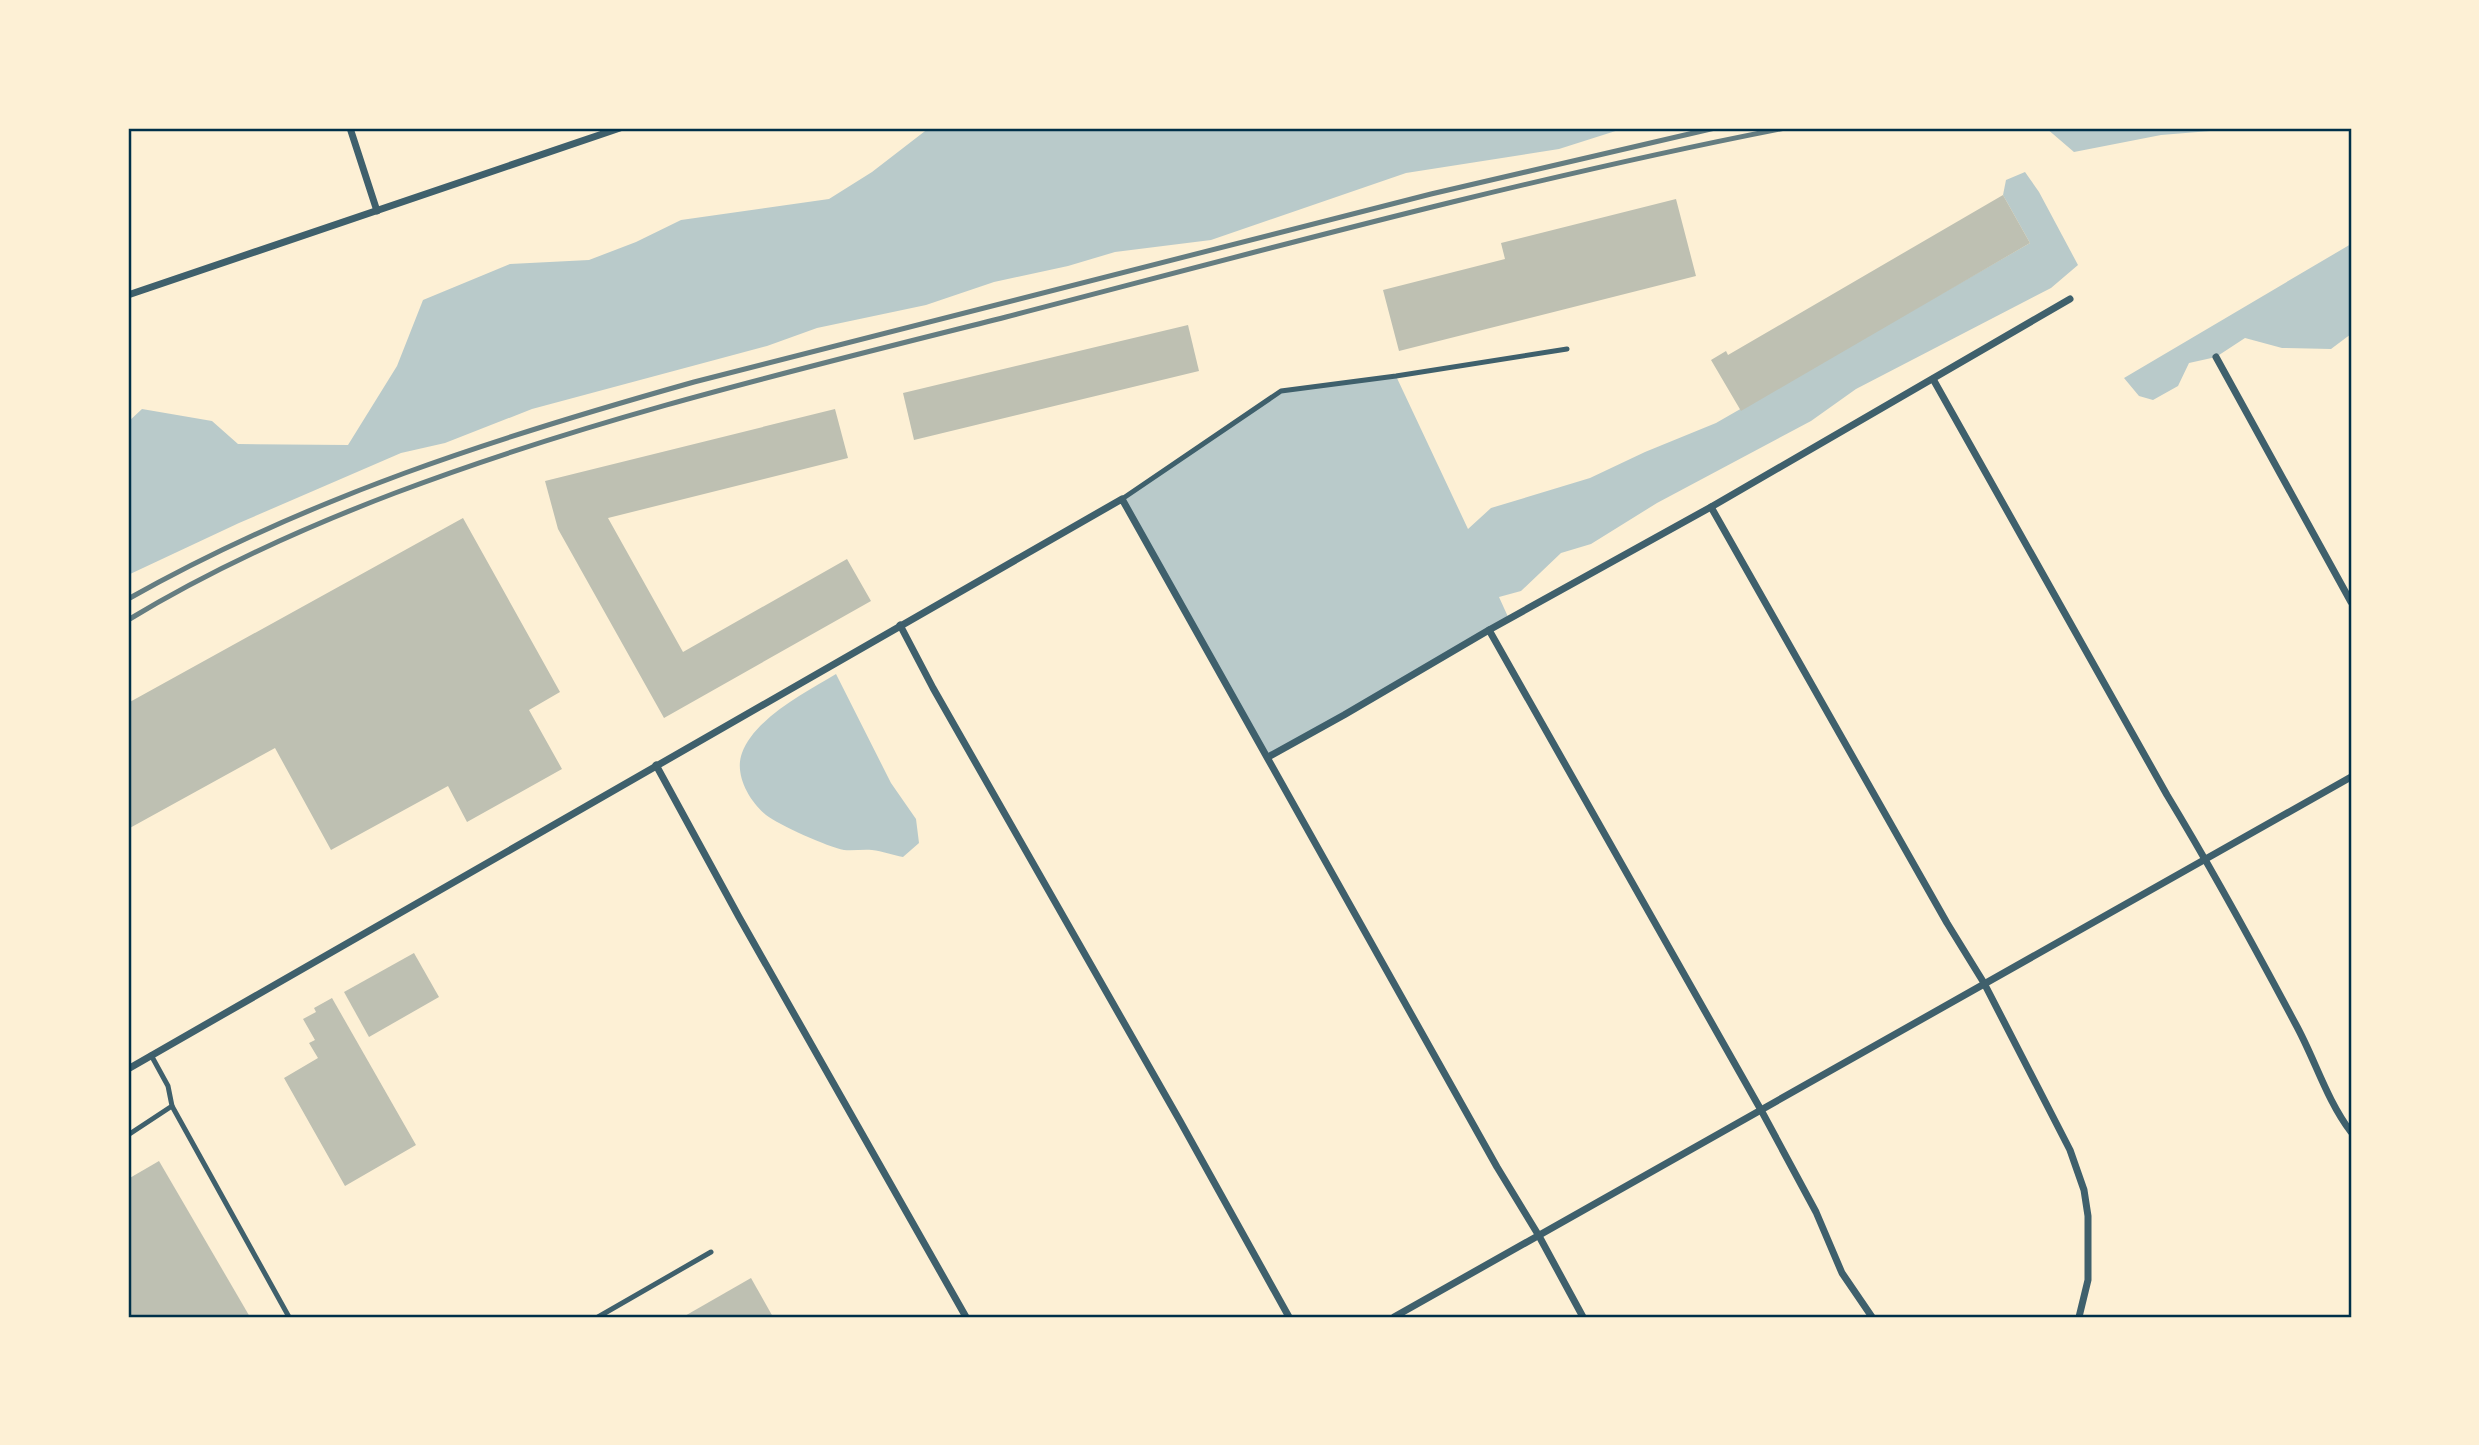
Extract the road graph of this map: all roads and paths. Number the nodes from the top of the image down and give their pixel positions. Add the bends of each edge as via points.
1 (350, 128) edge
2 (620, 128) edge
3 (377, 211) junction
4 (128, 295) edge
5 (2070, 299) dead end
6 (1567, 349) dead end
7 (2216, 357) dead end
8 (1933, 379) junction
9 (1122, 499) junction
10 (1711, 507) junction
11 (2351, 602) edge
12 (900, 625) junction
13 (1489, 630) junction
14 (1268, 757) junction
15 (656, 765) junction
16 (2351, 777) edge
17 (2206, 860) junction
18 (1984, 983) junction
19 (151, 1055) junction
20 (128, 1069) edge
21 (173, 1106) junction
22 (1761, 1110) junction
23 (2351, 1132) edge
24 (128, 1135) edge
25 (1539, 1236) junction
26 (710, 1252) dead end
27 (289, 1317) edge
28 (598, 1317) edge
29 (966, 1317) edge
30 (1289, 1317) edge
31 (1394, 1317) edge
32 (1583, 1317) edge
33 (1872, 1317) edge
34 (2079, 1317) edge

1 - 3 street
2 - 3 street
3 - 4 street
5 - 8 street
6 - 9 lane via 1281,391
7 - 11 street
8 - 10 street
8 - 17 street
9 - 12 street
9 - 14 street
10 - 13 street
10 - 18 street
12 - 15 street
12 - 30 street
13 - 14 street
13 - 22 street
14 - 25 street
15 - 19 street
15 - 29 street
16 - 17 street
17 - 18 street
17 - 23 street
18 - 22 street
18 - 34 street via 2053,1112 2084,1190 2089,1259
19 - 20 street
19 - 21 lane
21 - 24 lane
21 - 27 lane
22 - 25 street
22 - 33 street via 1842,1273
25 - 31 street
25 - 32 street
26 - 28 lane

